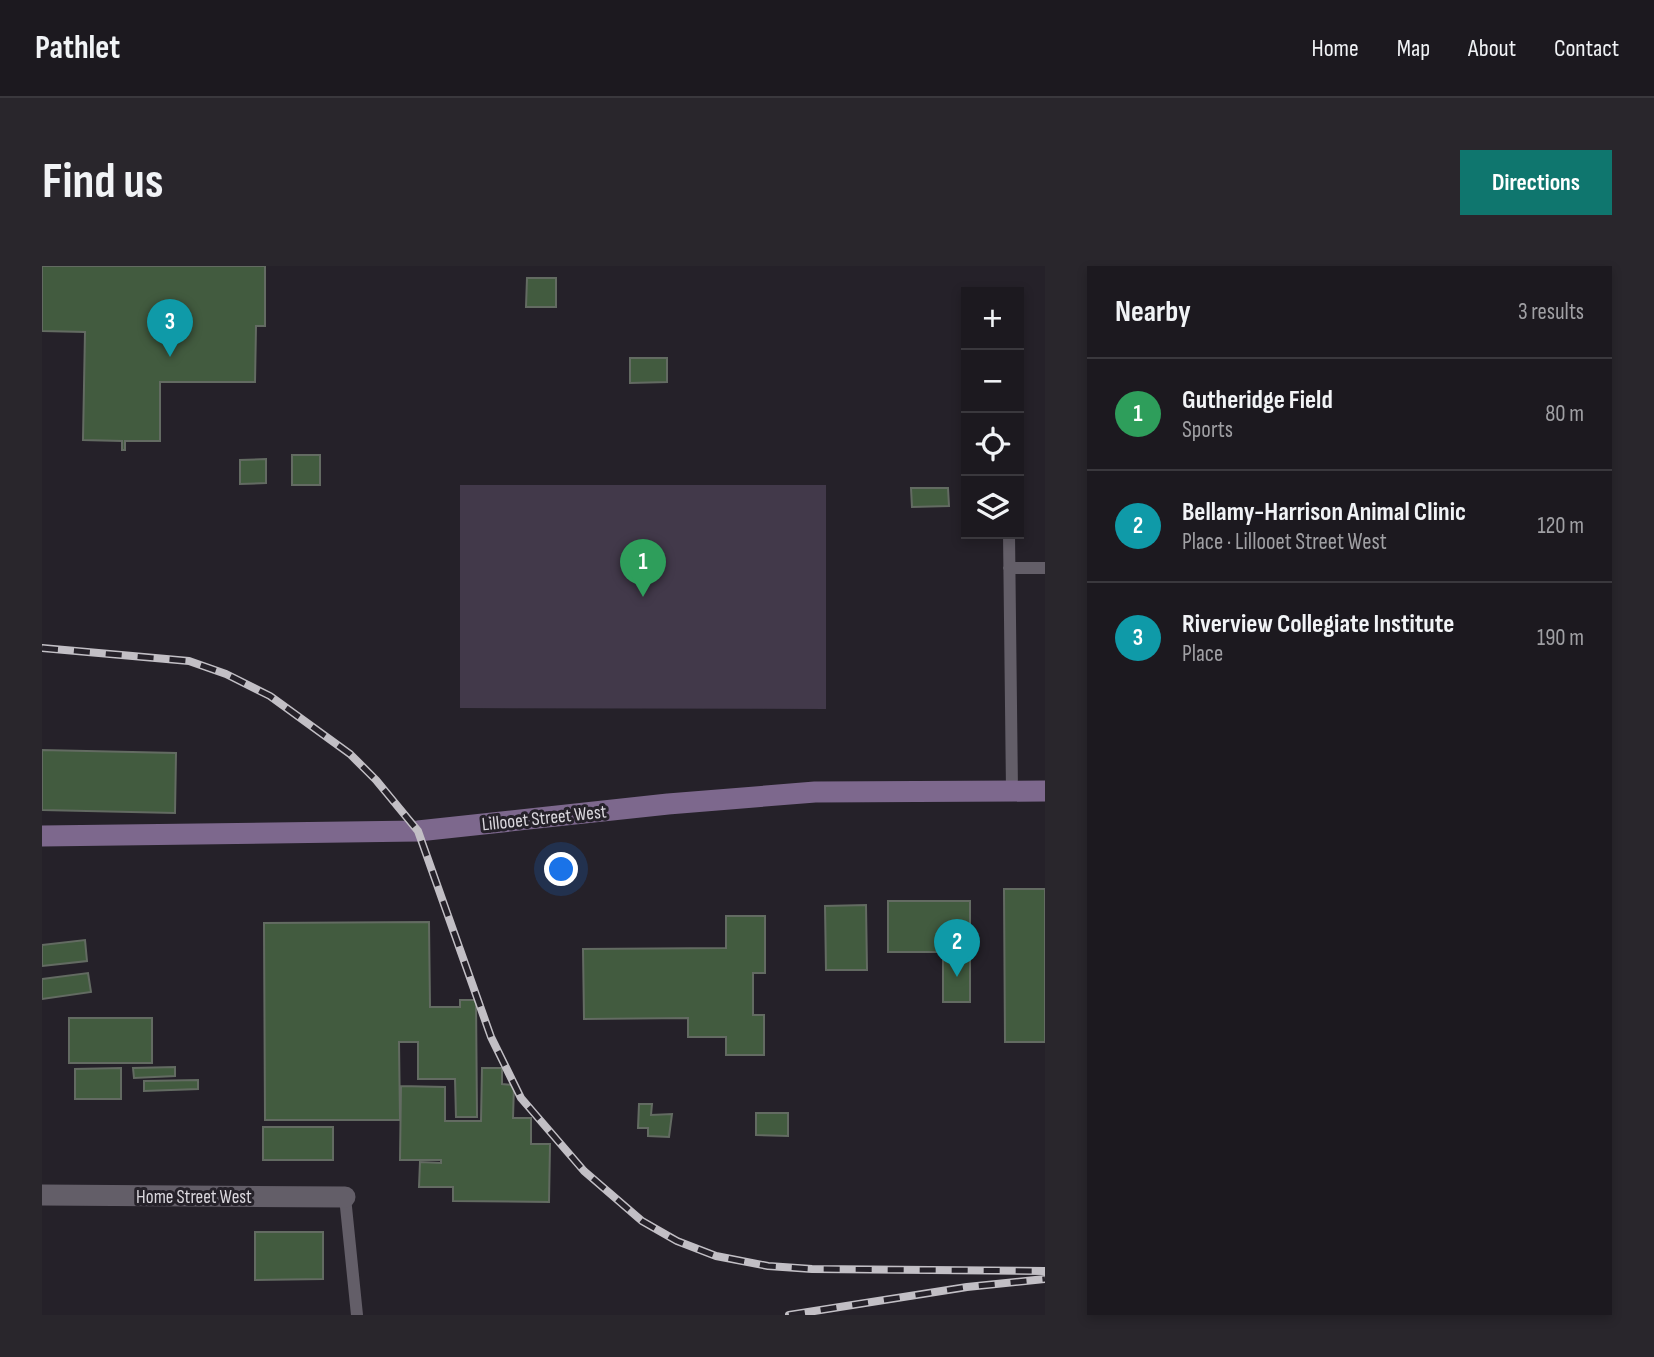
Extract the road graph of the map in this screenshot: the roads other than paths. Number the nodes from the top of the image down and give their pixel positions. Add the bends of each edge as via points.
1 (1009, 539) edge
2 (1009, 568) junction
3 (1045, 568) edge
4 (1045, 791) edge
5 (1012, 792) junction
6 (42, 836) edge
7 (42, 1195) edge
8 (345, 1197) joint
9 (357, 1315) edge

1 - 2 lane
2 - 3 lane
2 - 5 lane
4 - 5 main road, Lillooet Street West
5 - 6 main road, Lillooet Street West via 815,792 418,831
7 - 8 street, Home Street West
8 - 9 lane

